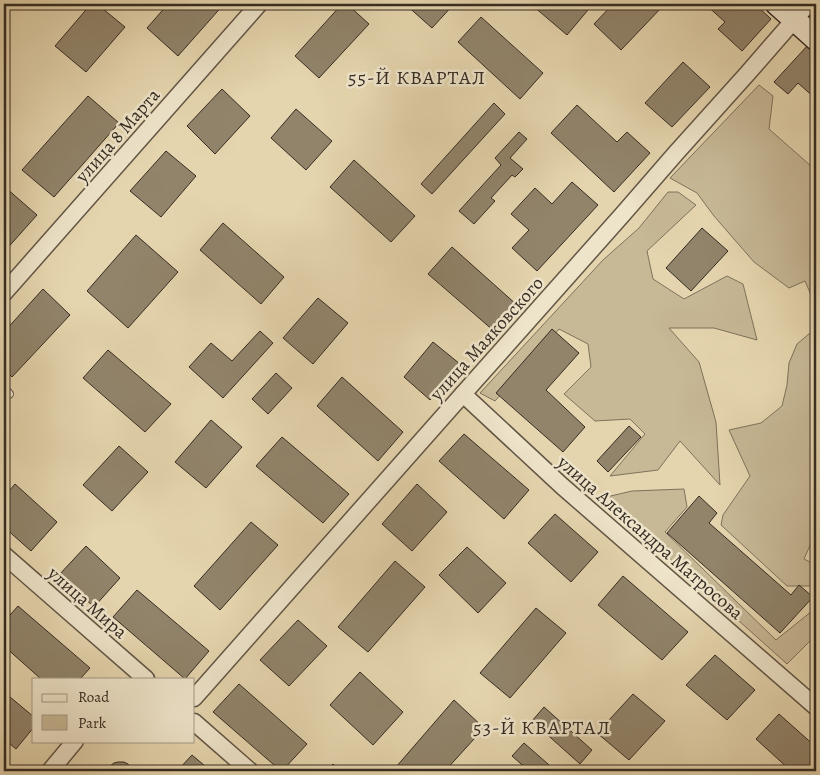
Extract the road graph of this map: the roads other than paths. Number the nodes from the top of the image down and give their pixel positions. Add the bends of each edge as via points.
1 (260, 4) edge
2 (777, 4) edge
3 (801, 12) edge
4 (816, 39) edge
5 (4, 293) edge
6 (463, 394) junction
7 (4, 554) edge
8 (138, 676) edge
9 (195, 697) edge
10 (816, 707) edge
11 (195, 723) edge
12 (74, 742) edge
13 (50, 771) edge
14 (250, 771) edge

1 - 5 street, улица 8 Марта
2 - 3 street
3 - 4 street
3 - 6 street, улица Маяковского
6 - 9 street, улица Маяковского
6 - 10 street, улица Александра Матросова via 562,486
7 - 8 street, улица Мира
11 - 14 street
12 - 13 street

